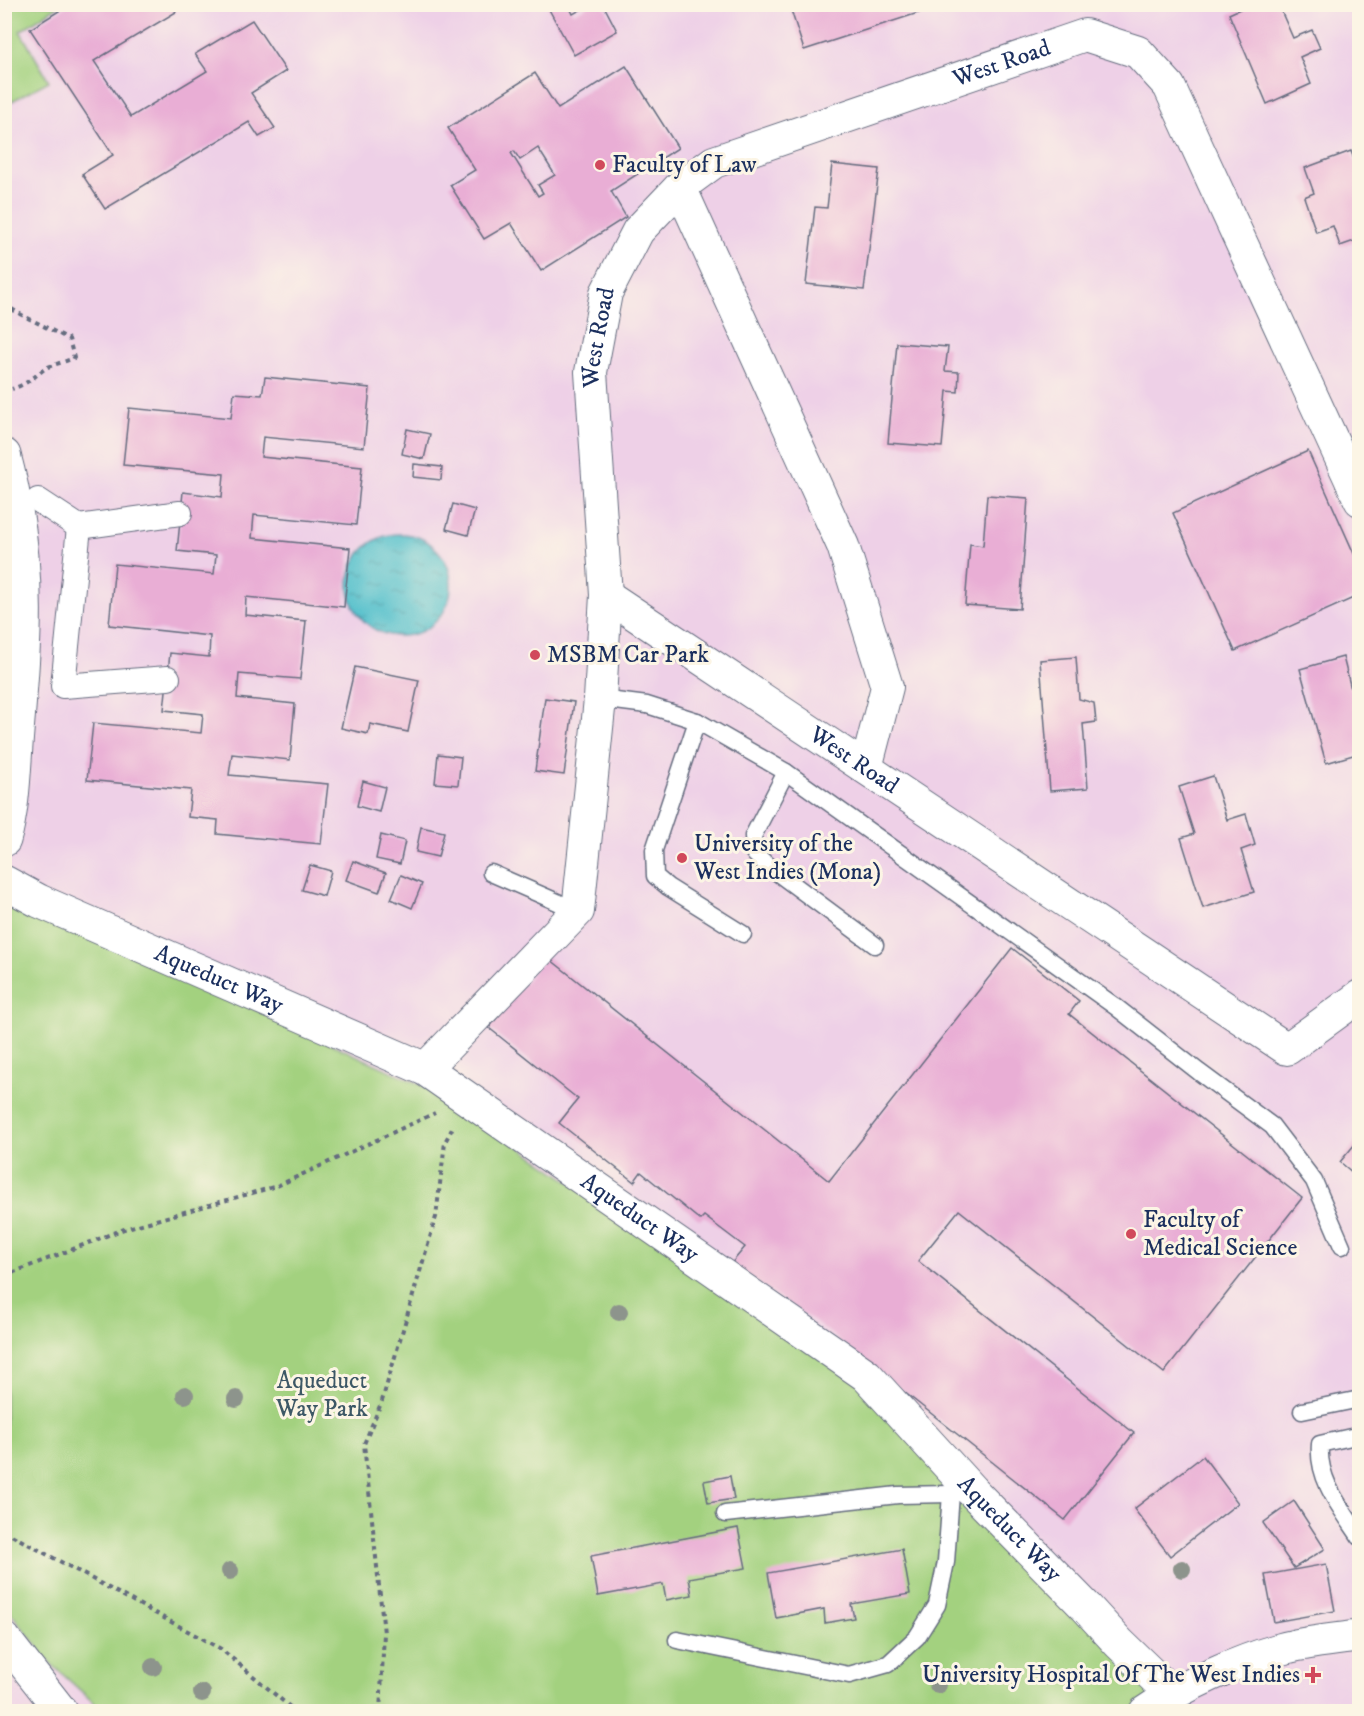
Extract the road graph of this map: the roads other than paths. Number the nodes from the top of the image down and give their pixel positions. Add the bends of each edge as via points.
1 (680, 187) junction
2 (4, 454) edge
3 (38, 500) dead end
4 (1359, 500) edge
5 (180, 513) dead end
6 (79, 526) junction
7 (606, 595) junction
8 (168, 678) dead end
9 (600, 699) junction
10 (697, 721) junction
11 (866, 768) junction
12 (786, 771) junction
13 (4, 840) edge
14 (491, 873) dead end
15 (4, 882) edge
16 (578, 910) junction
17 (743, 934) dead end
18 (875, 945) dead end
19 (1359, 996) edge
20 (425, 1069) junction
21 (1342, 1246) dead end
22 (1359, 1399) edge
23 (1302, 1411) dead end
24 (1359, 1435) edge
25 (961, 1492) junction
26 (725, 1514) dead end
27 (1359, 1537) edge
28 (1359, 1636) edge
29 (4, 1638) edge
30 (677, 1640) dead end
31 (1158, 1705) edge
32 (62, 1712) edge

1 - 4 street, West Road via 714,162 1085,35 1138,52 1169,86
1 - 7 street, West Road via 638,231 606,293 591,372
1 - 11 street via 843,546 887,687
2 - 13 street via 12,485 21,561 24,630 9,824
3 - 6 street
5 - 6 street
6 - 8 street via 63,686
7 - 9 street
7 - 11 street, West Road
9 - 10 lane via 647,705
9 - 16 street
10 - 12 lane
10 - 17 lane via 654,850 655,876
11 - 19 street, West Road via 1287,1049
12 - 18 lane via 753,836 754,853
12 - 21 lane via 1116,1007 1272,1126 1314,1181
14 - 16 lane
15 - 20 street, Aqueduct Way via 39,901
16 - 20 street
20 - 25 street, Aqueduct Way via 455,1105 866,1375
22 - 23 lane
24 - 27 lane via 1320,1444 1318,1460 1325,1482
25 - 26 lane
25 - 30 lane via 937,1605 917,1637 888,1664 849,1675
25 - 31 street, Aqueduct Way via 1086,1607 1119,1643
28 - 31 street via 1282,1648 1225,1669
29 - 32 street

